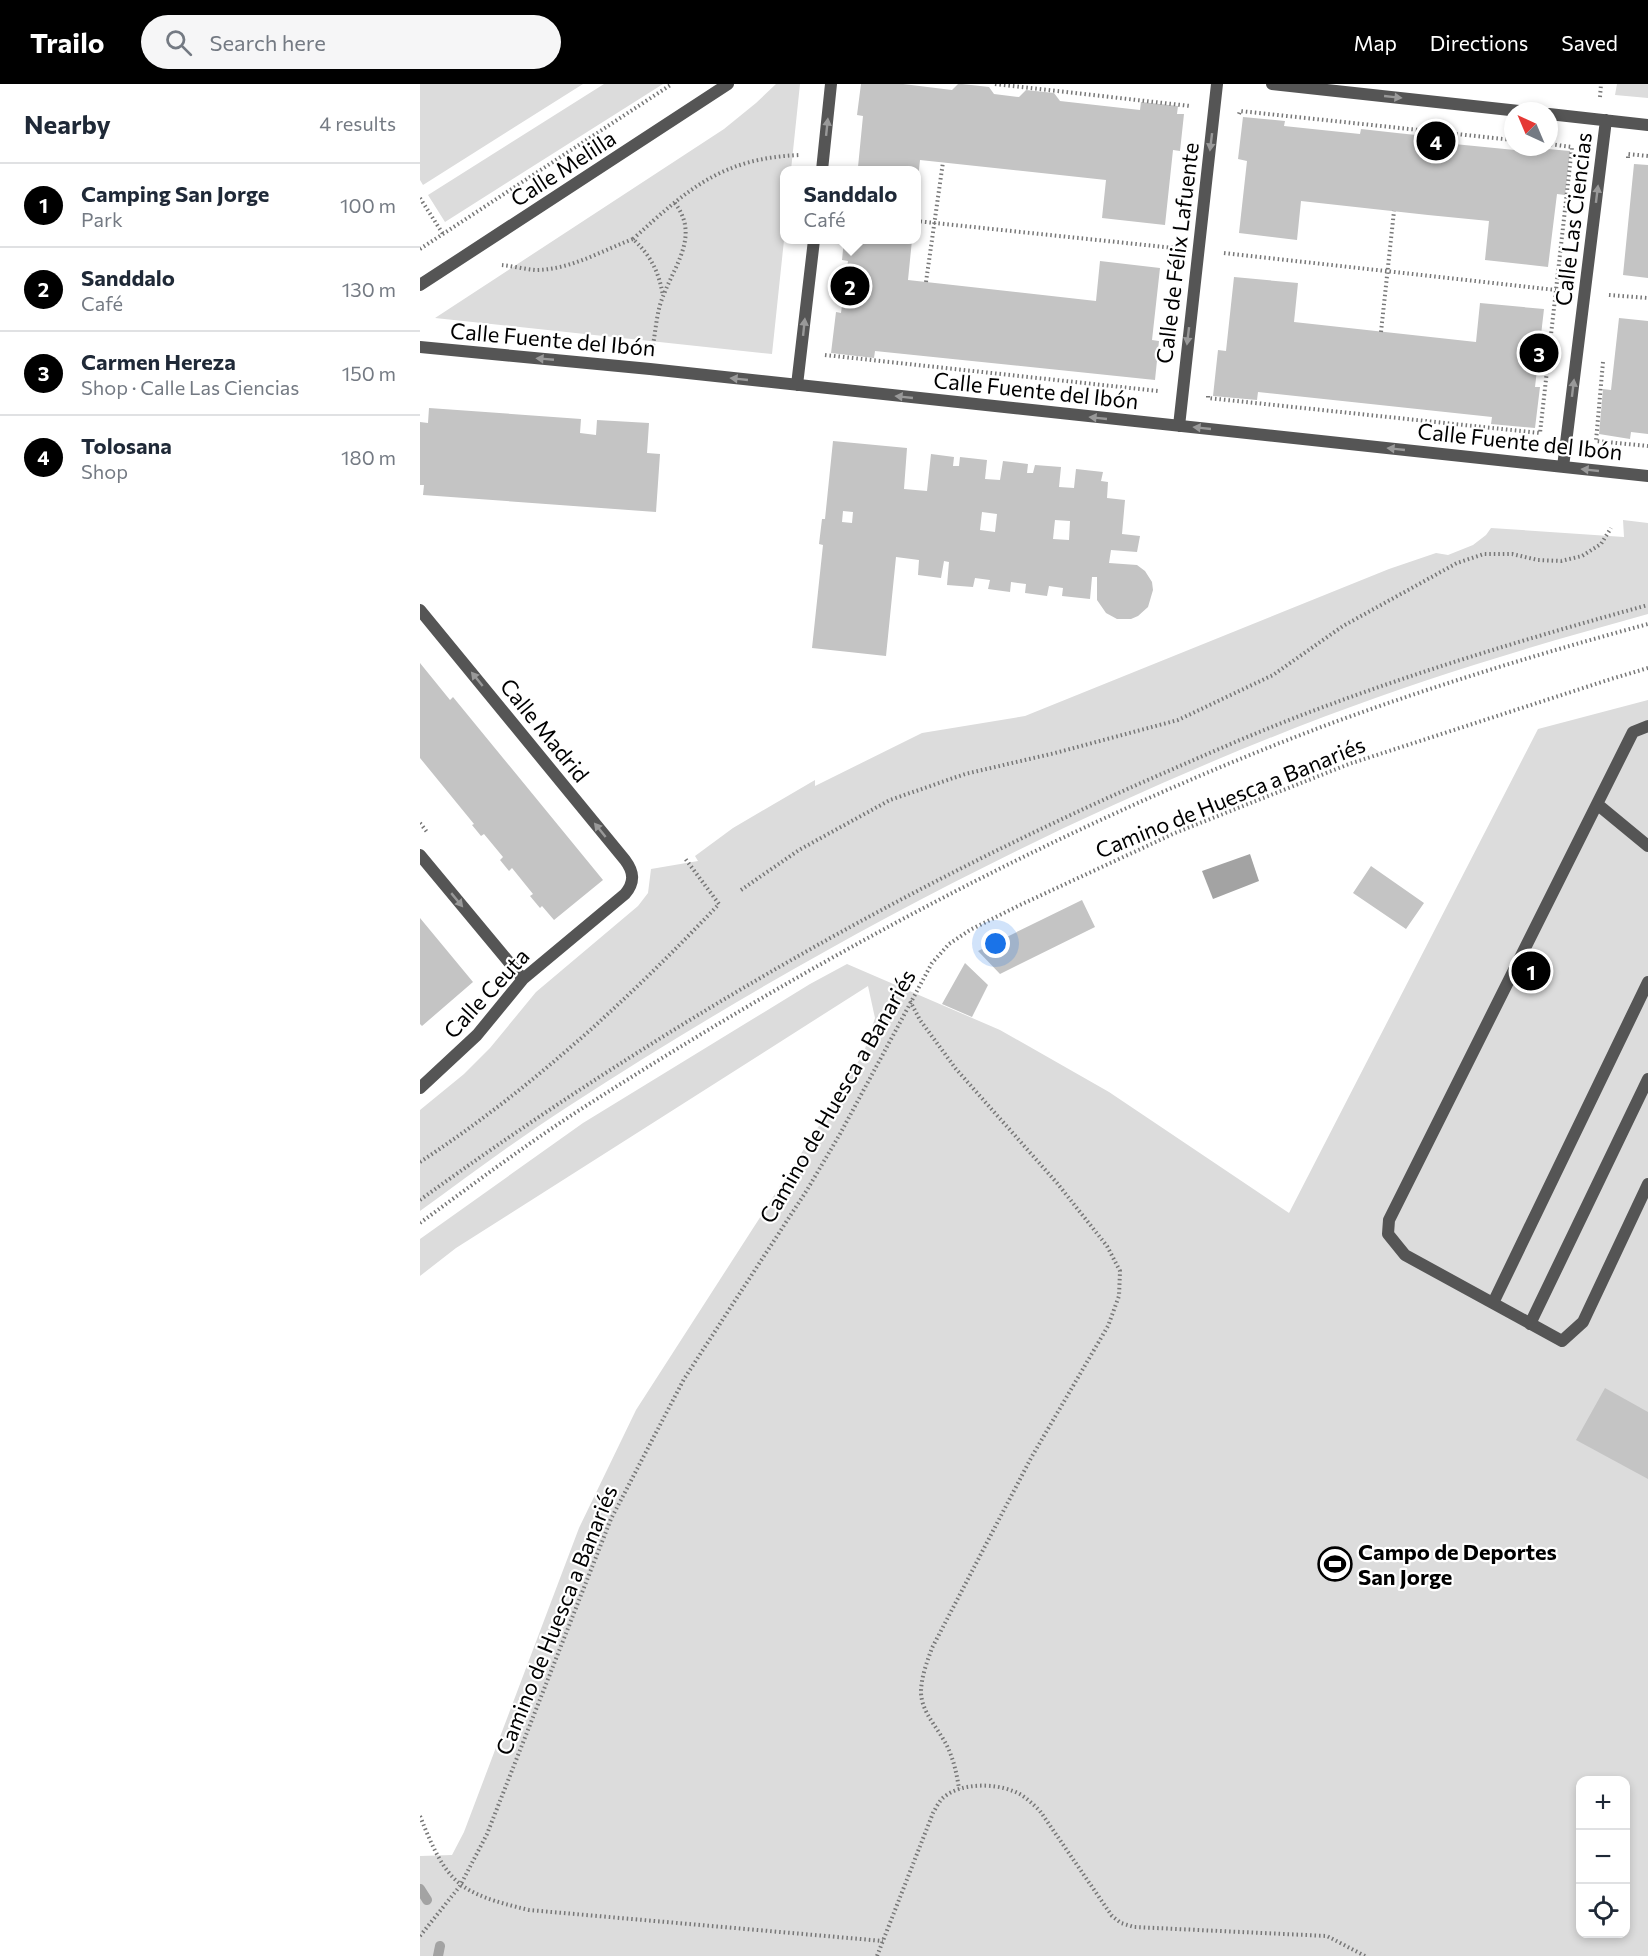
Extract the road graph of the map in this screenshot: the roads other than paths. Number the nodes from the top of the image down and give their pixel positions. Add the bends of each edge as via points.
1 (728, 84) edge
2 (831, 84) edge
3 (1217, 84) edge
4 (1272, 84) edge
5 (1504, 109) edge
6 (1558, 115) edge
7 (1606, 120) junction
8 (1648, 125) edge
9 (823, 166) edge
10 (814, 244) edge
11 (420, 285) edge
12 (420, 347) edge
13 (797, 386) junction
14 (1179, 426) junction
15 (1563, 467) junction
16 (1648, 476) edge
17 (420, 610) edge
18 (1648, 726) edge
19 (1597, 804) junction
20 (1648, 846) edge
21 (420, 855) edge
22 (633, 878) joint
23 (523, 980) junction
24 (1648, 982) edge
25 (1648, 1079) edge
26 (420, 1088) edge
27 (1648, 1184) edge
28 (1493, 1303) junction
29 (1530, 1324) junction

1 - 11 street, Calle Melilla
9 -> 2 street
3 -> 14 street, Calle de Félix Lafuente
4 -> 5 street
6 - 7 street
7 - 8 street
15 -> 7 street, Calle Las Ciencias
13 -> 10 street
13 -> 12 street, Calle Fuente del Ibón
14 -> 13 street, Calle Fuente del Ibón
15 -> 14 street, Calle Fuente del Ibón
16 -> 15 street, Calle Fuente del Ibón
22 -> 17 street, Calle Madrid via 625,860
18 - 19 street via 1633,732
19 - 20 street
19 - 28 street via 1389,1220 1388,1234 1405,1255
21 -> 23 street
22 - 23 street, Calle Ceuta via 625,894
23 - 26 street, Calle Ceuta via 477,1035
24 - 28 street
25 - 29 street
27 - 29 street via 1583,1322 1562,1341
28 - 29 street

